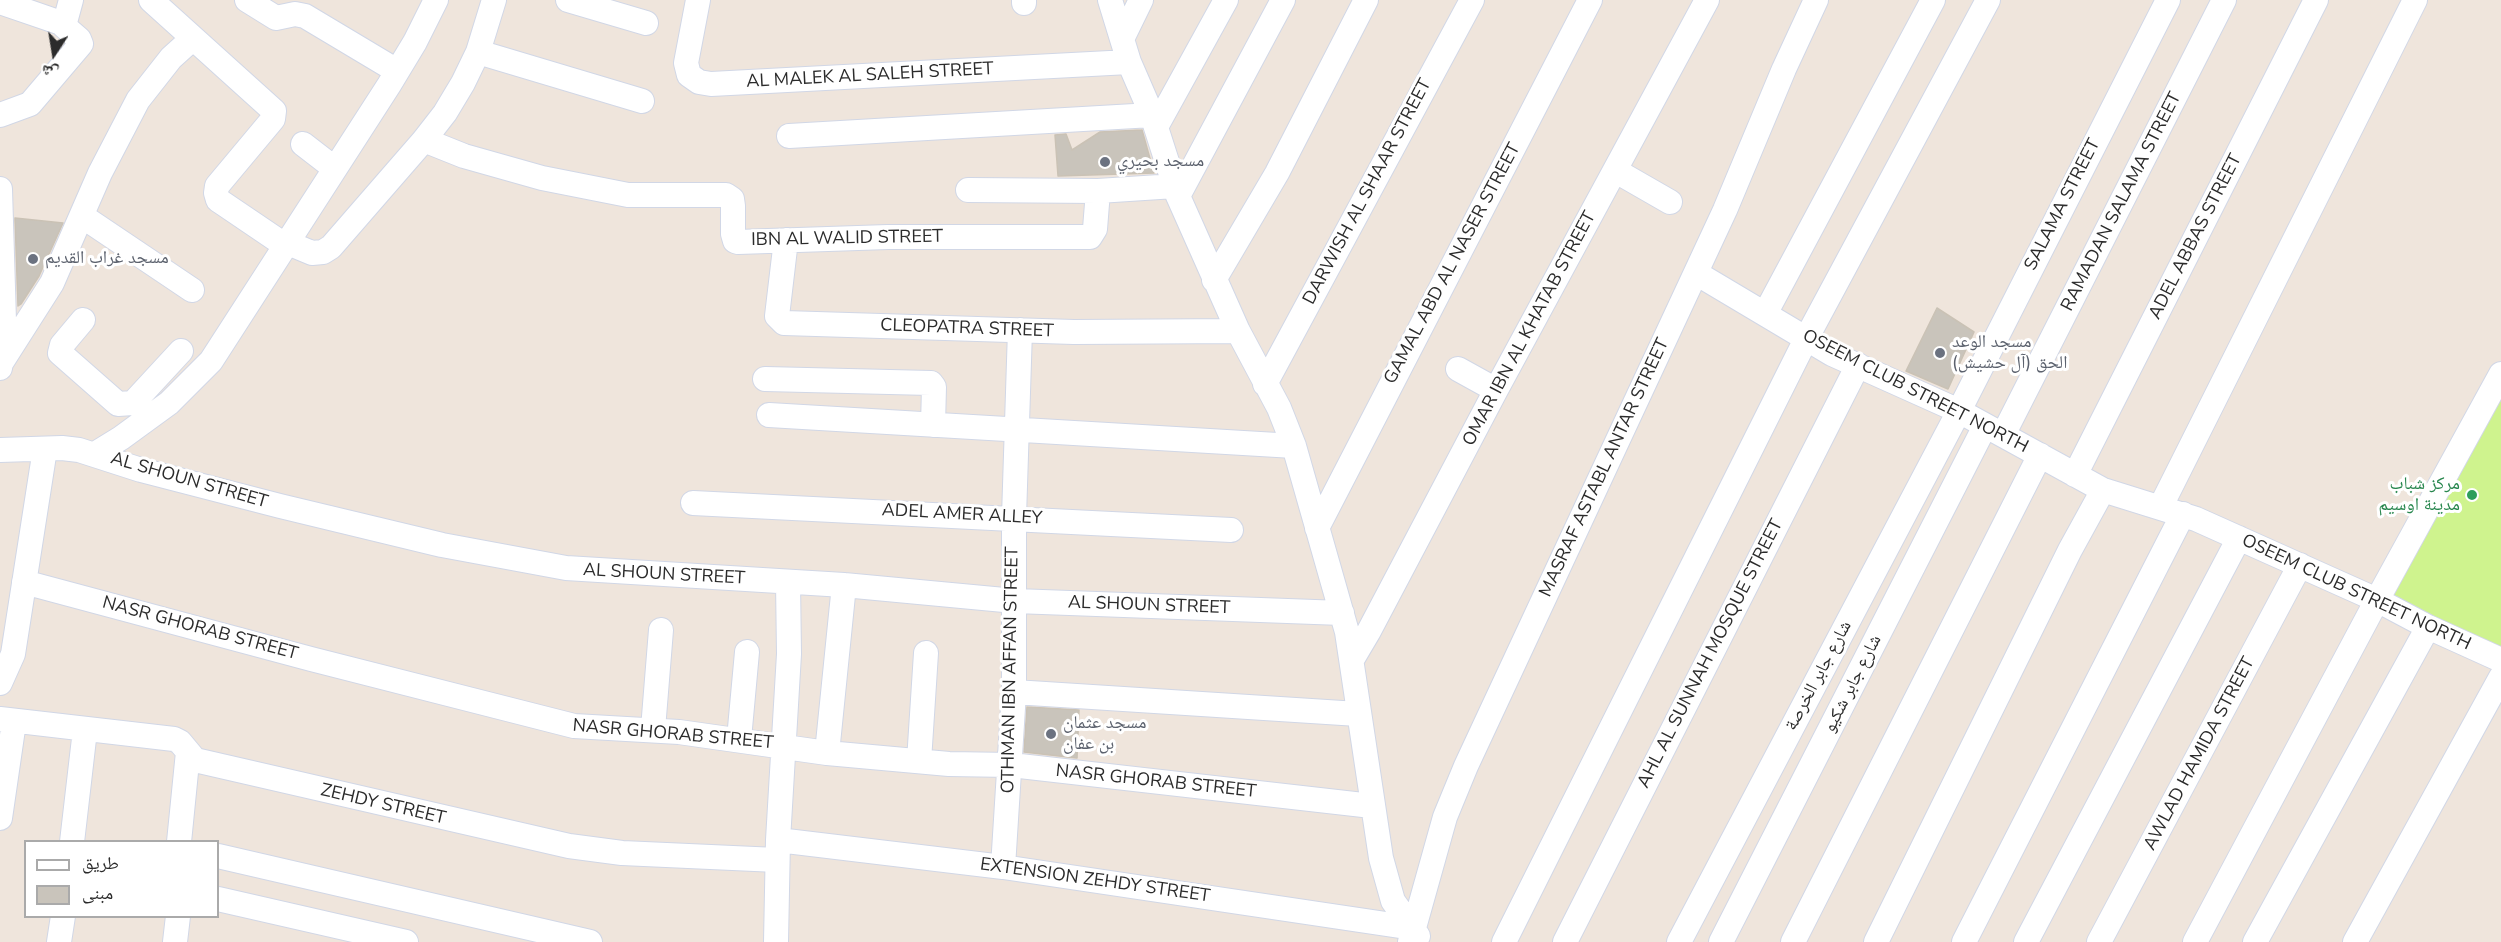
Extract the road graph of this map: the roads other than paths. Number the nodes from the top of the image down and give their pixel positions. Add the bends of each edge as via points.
1 (71, 0) edge
2 (247, 0) edge
3 (436, 0) edge
4 (494, 0) edge
5 (568, 0) edge
6 (698, 0) edge
7 (1110, 0) edge
8 (1141, 0) edge
9 (1226, 0) edge
10 (1283, 0) edge
11 (1366, 0) edge
12 (1472, 0) edge
13 (1590, 0) edge
14 (1707, 0) edge
15 (1816, 0) edge
16 (1933, 0) edge
17 (1988, 0) edge
18 (2168, 0) edge
19 (2224, 0) edge
20 (2316, 0) edge
21 (2415, 0) edge
22 (0, 2) edge
23 (156, 2) edge
24 (646, 23) dead end
25 (64, 24) junction
26 (192, 39) junction
27 (1122, 39) junction
28 (478, 52) junction
29 (1129, 62) junction
30 (397, 71) junction
31 (642, 101) dead end
32 (0, 115) edge
33 (1154, 121) junction
34 (789, 136) dead end
35 (424, 140) junction
36 (303, 144) dead end
37 (334, 168) junction
38 (1616, 171) junction
39 (0, 189) edge
40 (968, 190) dead end
41 (1098, 191) junction
42 (1176, 191) junction
43 (1670, 202) dead end
44 (82, 216) junction
45 (786, 240) junction
46 (287, 244) junction
47 (1696, 273) junction
48 (1214, 280) junction
49 (192, 290) dead end
50 (1765, 314) junction
51 (83, 320) dead end
52 (1020, 330) junction
53 (1238, 331) junction
54 (1806, 339) junction
55 (181, 351) dead end
56 (0, 363) edge
57 (1858, 365) junction
58 (0, 368) edge
59 (164, 369) junction
60 (1458, 369) dead end
61 (2501, 374) edge
62 (765, 379) dead end
63 (1265, 384) junction
64 (1496, 390) junction
65 (182, 391) junction
66 (1959, 411) junction
67 (768, 416) dead end
68 (933, 425) junction
69 (1017, 430) junction
70 (1994, 430) junction
71 (1294, 446) junction
72 (45, 448) junction
73 (0, 450) edge
74 (95, 454) junction
75 (2040, 455) junction
76 (2075, 475) junction
77 (2103, 490) junction
78 (693, 503) dead end
79 (2172, 510) junction
80 (1014, 517) junction
81 (1317, 528) junction
82 (1231, 530) dead end
83 (2239, 538) junction
84 (2300, 565) junction
85 (24, 582) junction
86 (788, 582) junction
87 (844, 585) junction
88 (2377, 600) junction
89 (1015, 601) junction
90 (1342, 613) junction
91 (2428, 627) junction
92 (661, 630) dead end
93 (747, 652) dead end
94 (926, 653) dead end
95 (1353, 657) junction
96 (2501, 660) edge
97 (2501, 678) edge
98 (0, 683) edge
99 (1014, 692) junction
100 (1358, 714) junction
101 (7, 721) edge
102 (653, 729) junction
103 (86, 730) junction
104 (739, 739) junction
105 (782, 745) junction
106 (188, 753) junction
107 (827, 753) junction
108 (919, 761) junction
109 (1011, 765) junction
110 (1372, 806) junction
111 (0, 818) edge
112 (72, 840) edge
113 (179, 840) edge
114 (777, 850) junction
115 (219, 856) edge
116 (1003, 867) junction
117 (219, 899) edge
118 (63, 918) edge
119 (178, 918) edge
120 (1415, 937) edge
121 (575, 941) edge
122 (60, 942) edge
123 (175, 942) edge
124 (406, 942) edge
125 (778, 942) edge
126 (1504, 942) edge
127 (1565, 942) edge
128 (1679, 942) edge
129 (1721, 942) edge
130 (1793, 942) edge
131 (1876, 942) edge
132 (1964, 942) edge
133 (2026, 942) edge
134 (2099, 942) edge
135 (2195, 942) edge
136 (2255, 942) edge
137 (2355, 942) edge

1 - 25 street
2 - 30 street via 276,18 305,16
3 - 30 street
4 - 28 street
5 - 24 street
6 - 29 street, AL MALEK AL SALEH STREET via 686,63 689,75 711,84
7 - 27 street
8 - 27 street
9 - 33 street
10 - 42 street
11 - 48 street via 1277,173
12 - 63 street, DARWISH AL SHAAR STREET
13 - 81 street, GAMAL ABD AL NASER STREET
14 - 38 street, OMAR IBN AL KHATAB STREET
15 - 47 street, MASRAF ASTABL ANTAR STREET
16 - 50 street
17 - 54 street
18 - 66 street, SALAMA STREET
19 - 70 street, RAMADAN SALAMA STREET
20 - 76 street, ADEL ABBAS STREET
21 - 79 street
22 - 25 street
23 - 26 street
25 - 32 street via 81,44 30,104
26 - 44 street via 171,58 138,100
26 - 46 street via 274,111 273,119 217,186 216,193 218,200
27 - 29 street
28 - 31 street
28 - 35 street via 445,112
29 - 33 street
30 - 37 street
33 - 34 street
33 - 42 street
35 - 45 street, IBN AL WALID STREET via 532,176 628,195 726,195 732,200 735,241
35 - 46 street via 331,247 312,254
36 - 37 street
37 - 46 street
38 - 43 street
38 - 64 street, OMAR IBN AL KHATAB STREET
39 - 56 street via 4,321
40 - 41 street
41 - 42 street
41 - 45 street, IBN AL WALID STREET via 1095,229 1090,237
42 - 48 street
44 - 49 street
44 - 56 street via 50,287
45 - 52 street, CLEOPATRA STREET via 777,316 784,323
46 - 65 street via 211,361
47 - 50 street, OSEEM CLUB STREET NORTH
47 - 120 street, MASRAF ASTABL ANTAR STREET via 1466,766 1445,817
48 - 53 street
50 - 54 street, OSEEM CLUB STREET NORTH
51 - 59 street via 60,353 114,401 123,405 133,403
52 - 53 street, CLEOPATRA STREET
52 - 69 street, OTHMAN IBN AFFAN STREET
53 - 63 street
54 - 57 street, OSEEM CLUB STREET NORTH
54 - 126 street
55 - 59 street
56 - 58 street
57 - 66 street, OSEEM CLUB STREET NORTH
57 - 127 street, AHL AL SUNNAH MOSQUE STREET
59 - 65 street
60 - 64 street
61 - 88 street
62 - 68 street via 932,383
63 - 71 street
64 - 95 street, OMAR IBN AL KHATAB STREET
65 - 74 street via 146,422
66 - 70 street, OSEEM CLUB STREET NORTH
66 - 128 street, شارع جابر الخرصة
67 - 68 street
68 - 69 street
69 - 71 street
69 - 80 street, OTHMAN IBN AFFAN STREET
70 - 75 street, OSEEM CLUB STREET NORTH
70 - 129 street, شارع جابر شكيو
71 - 81 street
72 - 73 street, AL SHOUN STREET
72 - 74 street, AL SHOUN STREET
72 - 85 street
74 - 86 street, AL SHOUN STREET via 280,506 483,554 608,573
75 - 76 street, OSEEM CLUB STREET NORTH
75 - 130 street
76 - 77 street, OSEEM CLUB STREET NORTH
77 - 79 street, OSEEM CLUB STREET NORTH
77 - 131 street
78 - 80 street, ADEL AMER ALLEY
79 - 83 street, OSEEM CLUB STREET NORTH
79 - 132 street
80 - 82 street, ADEL AMER ALLEY
80 - 89 street, OTHMAN IBN AFFAN STREET
81 - 90 street
83 - 84 street, OSEEM CLUB STREET NORTH
83 - 133 street
84 - 88 street, OSEEM CLUB STREET NORTH
84 - 134 street, AWLAD HAMIDA STREET
85 - 98 street via 14,654
85 - 102 street, NASR GHORAB STREET via 550,722 597,729
86 - 87 street, AL SHOUN STREET
86 - 105 street via 789,654
87 - 89 street, AL SHOUN STREET
87 - 107 street
88 - 91 street, OSEEM CLUB STREET NORTH
88 - 135 street
89 - 90 street, AL SHOUN STREET
89 - 99 street, OTHMAN IBN AFFAN STREET
90 - 95 street
91 - 96 street, OSEEM CLUB STREET NORTH
91 - 136 street
92 - 102 street
93 - 104 street
94 - 108 street
95 - 100 street
97 - 137 street
99 - 100 street
99 - 109 street, OTHMAN IBN AFFAN STREET
100 - 110 street
101 - 103 street, ZEHDY STREET
101 - 111 street
102 - 104 street, NASR GHORAB STREET
103 - 106 street, ZEHDY STREET via 174,739
103 - 112 street
104 - 105 street, NASR GHORAB STREET
105 - 107 street, NASR GHORAB STREET
105 - 114 street
106 - 113 street
106 - 114 street, ZEHDY STREET via 195,760 569,846 622,853
107 - 108 street, NASR GHORAB STREET
108 - 109 street, NASR GHORAB STREET
109 - 110 street, NASR GHORAB STREET
109 - 116 street, OTHMAN IBN AFFAN STREET
110 - 120 street via 1393,901
114 - 116 street, EXTENSION ZEHDY STREET
114 - 125 street
115 - 121 street
116 - 120 street, EXTENSION ZEHDY STREET
117 - 124 street
118 - 122 street
119 - 123 street

